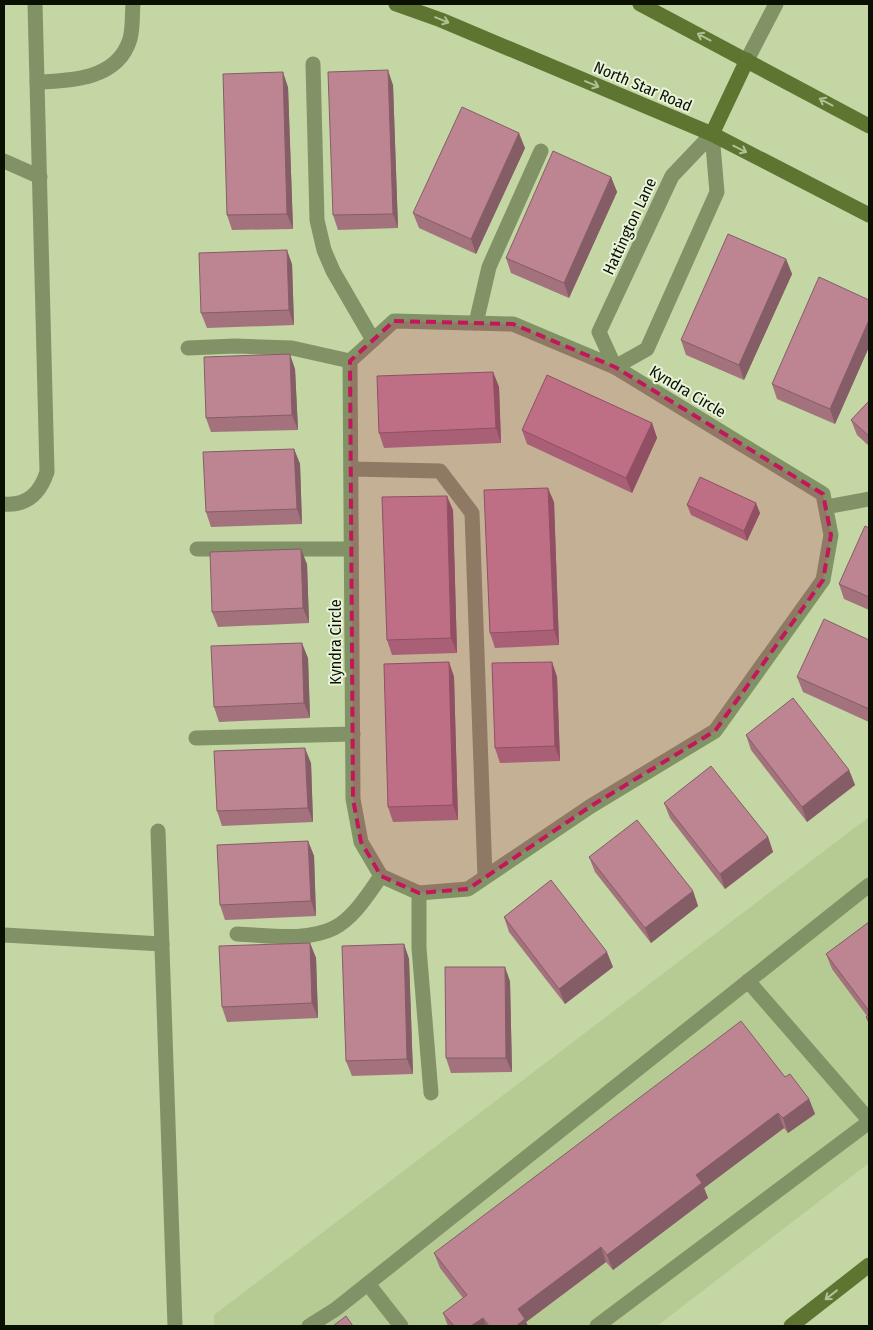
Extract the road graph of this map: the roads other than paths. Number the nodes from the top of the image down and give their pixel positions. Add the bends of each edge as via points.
1 (35, 4) edge
2 (133, 4) edge
3 (396, 4) edge
4 (640, 4) edge
5 (776, 4) edge
6 (747, 60) junction
7 (313, 64) dead end
8 (37, 82) junction
9 (869, 126) edge
10 (712, 134) junction
11 (541, 151) dead end
12 (4, 161) edge
13 (40, 177) junction
14 (869, 216) edge
15 (476, 323) junction
16 (374, 340) junction
17 (188, 348) dead end
18 (350, 361) junction
19 (615, 367) junction
20 (351, 469) junction
21 (869, 499) edge
22 (4, 504) edge
23 (826, 508) junction
24 (197, 549) dead end
25 (352, 549) junction
26 (353, 734) junction
27 (196, 738) dead end
28 (158, 832) dead end
29 (381, 876) junction
30 (485, 877) junction
31 (869, 885) edge
32 (419, 893) junction
33 (237, 934) dead end
34 (4, 935) edge
35 (162, 944) junction
36 (748, 981) junction
37 (431, 1093) dead end
38 (869, 1121) edge
39 (869, 1265) edge
40 (368, 1284) junction
41 (175, 1326) edge
42 (309, 1326) edge
43 (402, 1326) edge
44 (597, 1326) edge
45 (791, 1326) edge

1 - 8 street
2 - 8 street via 130,39 121,58 99,73 75,81
3 -> 10 main road, North Star Road
6 -> 4 main road
5 - 6 street
9 -> 6 main road
6 - 10 main road
7 - 16 street via 317,220 333,272
8 - 13 street
10 -> 14 main road, North Star Road
10 - 19 street via 717,192 647,349
10 - 19 street, Hattington Lane via 672,176 599,332
11 - 15 street via 490,267
12 - 13 street
13 - 22 street via 47,472 41,489 30,499 14,505
15 - 16 street, Kyndra Circle via 394,321
15 - 19 street, Kyndra Circle via 513,324
16 - 18 street, Kyndra Circle
17 - 18 street via 292,348
18 - 20 street, Kyndra Circle
19 - 23 street, Kyndra Circle via 823,494
20 - 25 street, Kyndra Circle
20 - 30 street via 440,471 472,513
21 - 23 street
23 - 30 street, Kyndra Circle via 831,535 823,580 715,732 591,806
24 - 25 street
25 - 26 street, Kyndra Circle
26 - 27 street
26 - 29 street, Kyndra Circle via 353,799 361,842
28 - 35 street
29 - 32 street, Kyndra Circle
29 - 33 street via 360,905 335,928 312,935
30 - 32 street, Kyndra Circle via 468,889
31 - 36 street
32 - 37 street via 418,948
34 - 35 street
35 - 41 street
36 - 38 street
36 - 40 street
38 - 44 street
39 -> 45 main road
40 - 42 street
40 - 43 street

